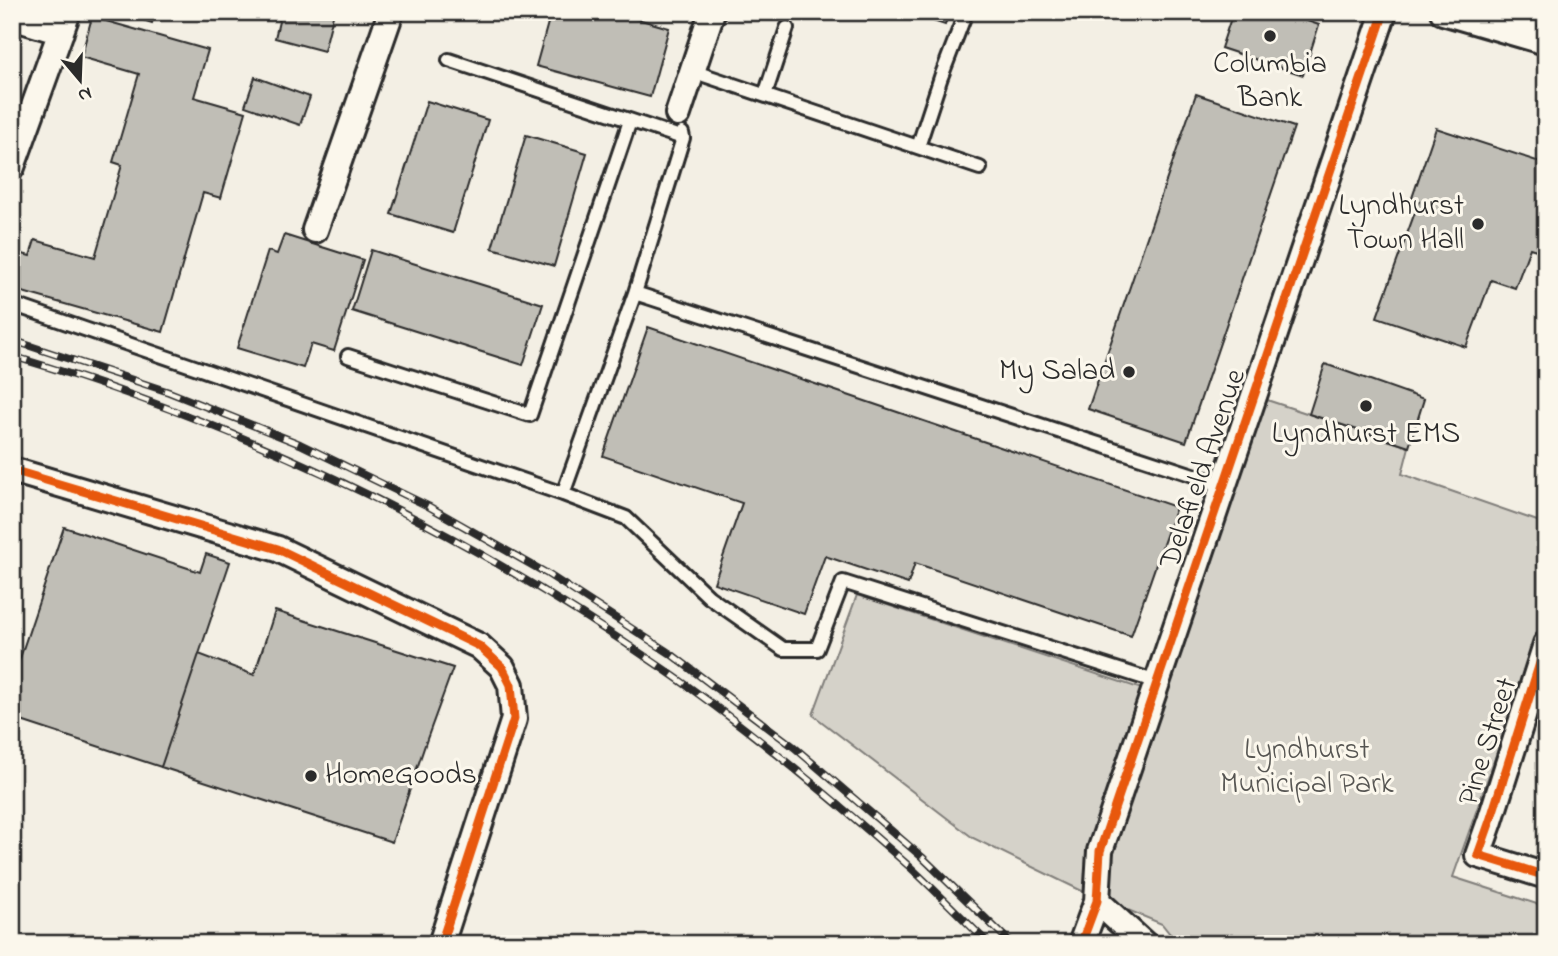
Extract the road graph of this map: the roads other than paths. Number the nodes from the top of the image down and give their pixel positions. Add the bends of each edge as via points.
1 (391, 12) edge
2 (712, 12) edge
3 (966, 12) edge
4 (1384, 12) edge
5 (1443, 12) edge
6 (12, 17) edge
7 (65, 22) edge
8 (1525, 23) edge
9 (787, 28) dead end
10 (1546, 42) edge
11 (449, 60) dead end
12 (692, 71) junction
13 (765, 96) junction
14 (678, 114) joint
15 (630, 121) junction
16 (683, 138) junction
17 (918, 147) junction
18 (12, 167) edge
19 (979, 168) dead end
20 (315, 230) dead end
21 (635, 293) junction
22 (12, 304) edge
23 (348, 356) dead end
24 (12, 470) edge
25 (1224, 485) junction
26 (563, 494) junction
27 (1546, 644) edge
28 (1157, 682) junction
29 (1546, 876) edge
30 (1097, 901) junction
31 (441, 944) edge
32 (1081, 944) edge
33 (1144, 944) edge

1 - 20 street
2 - 12 street
3 - 17 lane
4 - 25 street, Delafield Avenue
5 - 8 street
6 - 7 street
7 - 18 street
8 - 10 street
9 - 13 lane
11 - 15 lane
12 - 13 lane
12 - 14 street
13 - 17 lane
14 - 16 lane
15 - 16 lane
15 - 23 lane via 530,415
16 - 21 lane
17 - 19 lane
21 - 25 lane
21 - 26 lane
22 - 26 lane
24 - 31 street via 278,549 479,646 502,667 511,685 514,719
25 - 28 street, Delafield Avenue
26 - 28 lane via 626,518 709,597 783,649 817,649 843,582
27 - 29 street, Pine Street via 1478,855
28 - 30 street, Delafield Avenue via 1100,851
30 - 32 street, Delafield Avenue
30 - 33 street

